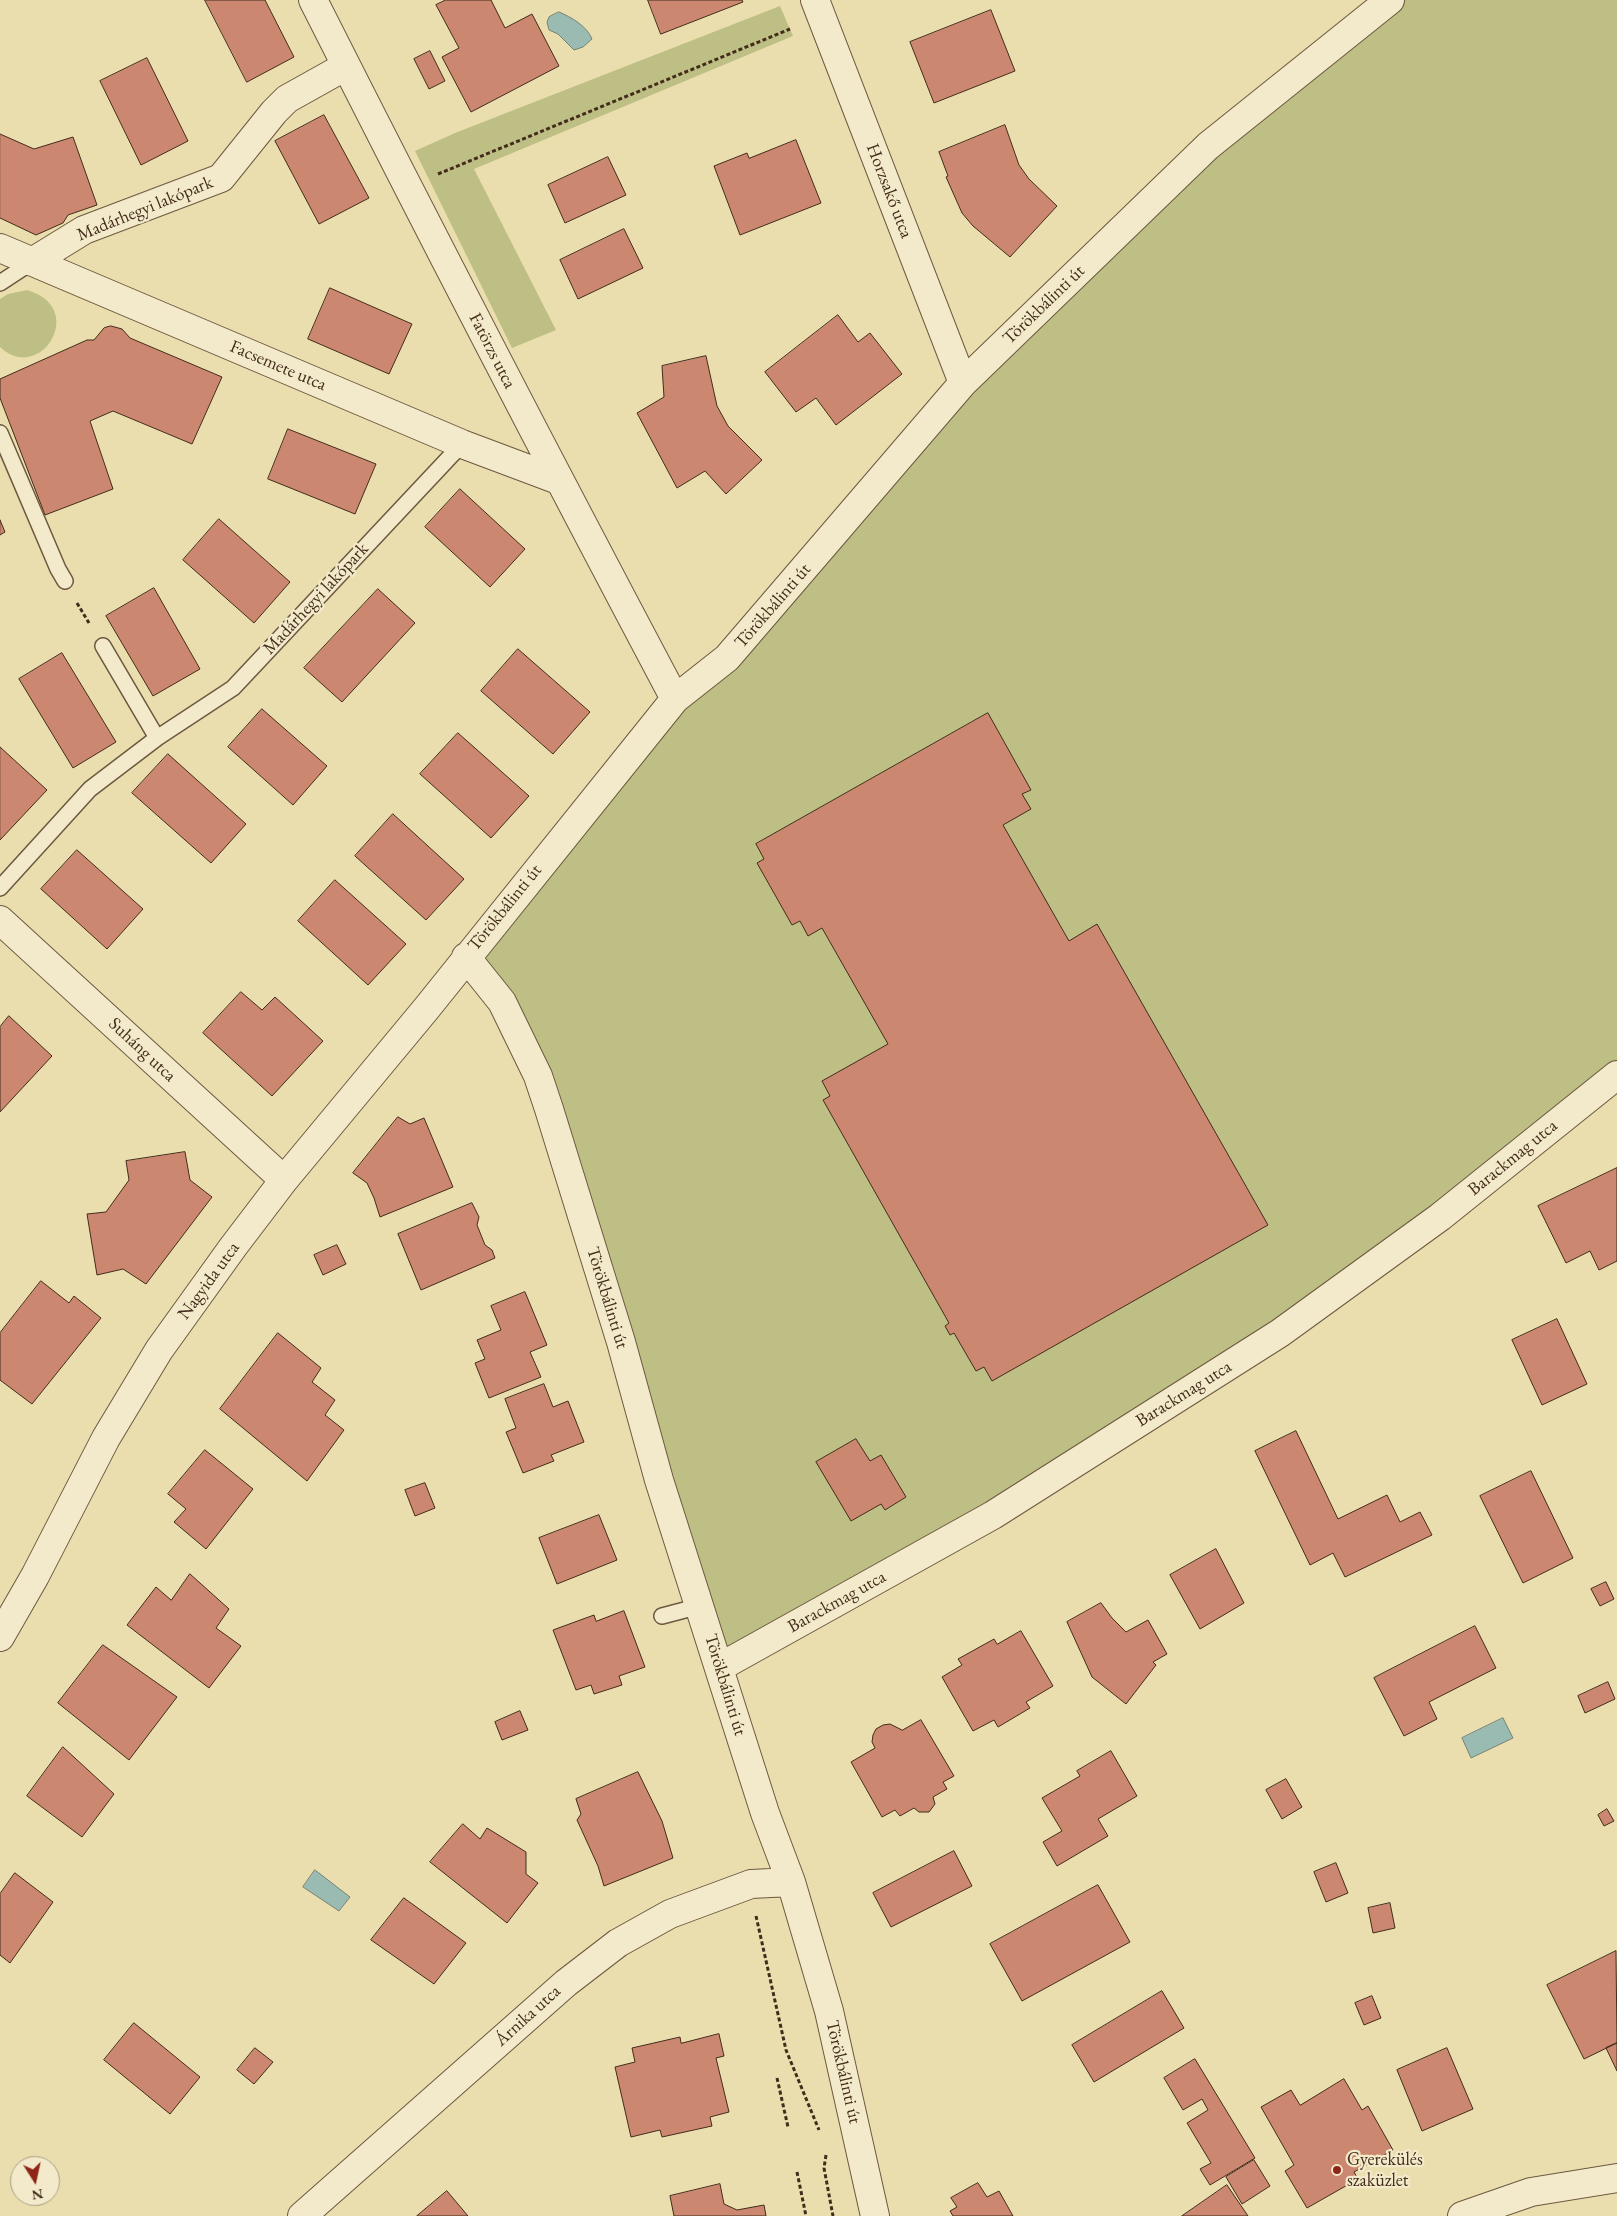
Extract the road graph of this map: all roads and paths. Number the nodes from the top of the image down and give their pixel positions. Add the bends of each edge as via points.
1 (313, 0) edge
2 (1390, 0) edge
3 (818, 8) edge
4 (346, 66) junction
5 (407, 187) junction
6 (0, 248) edge
7 (32, 262) junction
8 (0, 283) edge
9 (964, 383) junction
10 (0, 433) edge
11 (462, 444) junction
12 (558, 480) junction
13 (64, 581) joint
14 (103, 646) joint
15 (675, 699) junction
16 (157, 738) junction
17 (0, 888) edge
18 (0, 920) edge
19 (466, 957) junction
20 (1617, 1075) edge
21 (284, 1180) junction
22 (700, 1606) junction
23 (662, 1616) dead end
24 (0, 1637) edge
25 (720, 1667) junction
26 (791, 1882) junction
27 (751, 1884) junction
28 (777, 2078) dead end
29 (788, 2127) dead end
30 (822, 2138) dead end
31 (826, 2147) dead end
32 (797, 2172) dead end
33 (1617, 2178) edge
34 (302, 2216) edge
35 (806, 2216) edge
36 (833, 2216) edge
37 (875, 2216) edge
38 (1462, 2216) edge

1 - 4 street, Fatörzs utca
2 - 9 street, Törökbálinti út via 1208,146
3 - 5 path
3 - 9 street, Horzsakő utca
4 - 5 street, Fatörzs utca
4 - 7 street, Madárhegyi lakópark via 287,99 221,178 84,230
5 - 12 street, Fatörzs utca
6 - 7 street, Facsemete utca
7 - 8 lane, Madárhegyi lakópark
7 - 11 street, Facsemete utca
9 - 15 street, Törökbálinti út via 727,658
10 - 13 lane
11 - 12 street, Facsemete utca
11 - 16 lane, Madárhegyi lakópark via 233,688
12 - 15 street, Fatörzs utca
13 - 14 path
14 - 16 lane
15 - 19 street, Törökbálinti út
16 - 17 lane, Madárhegyi lakópark via 90,789
18 - 21 street, Suháng utca
19 - 21 street, Nagyida utca
19 - 22 street, Törökbálinti út via 502,1002 538,1076
20 - 25 street, Barackmag utca via 1440,1217 1280,1333 993,1515
21 - 24 street, Nagyida utca via 159,1350 106,1438
22 - 23 lane
22 - 25 street, Törökbálinti út
25 - 26 street, Törökbálinti út via 765,1814
26 - 27 street, Árnika utca
26 - 37 street, Törökbálinti út via 829,2011
27 - 30 path via 760,1940 786,2050
27 - 34 street, Árnika utca via 670,1914 618,1943 566,1983
28 - 29 path
31 - 36 path via 824,2168
32 - 35 path
33 - 38 street via 1531,2192

